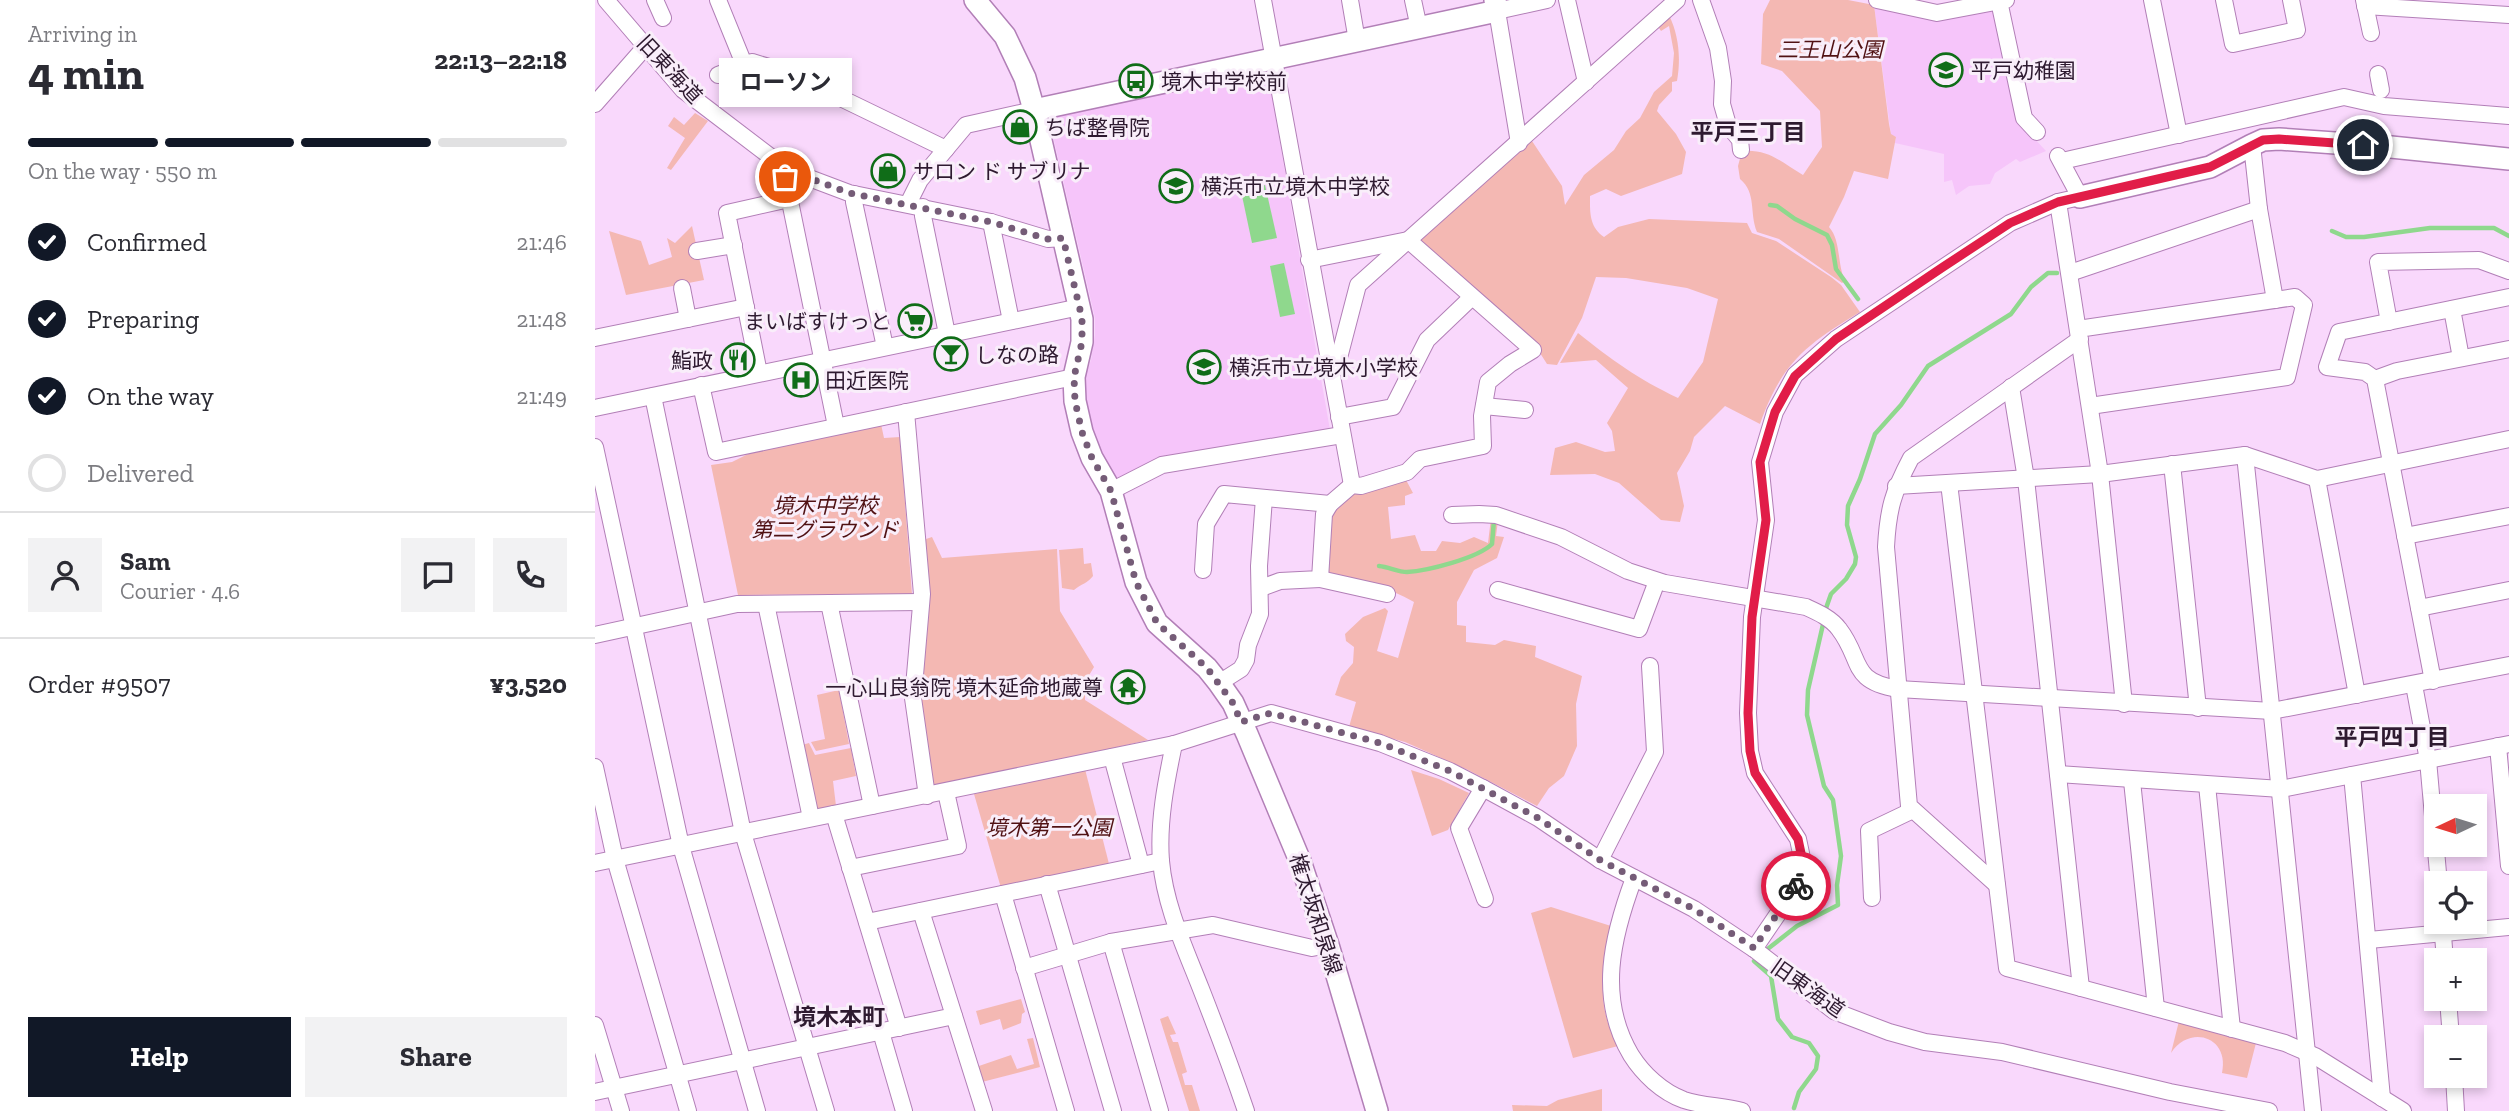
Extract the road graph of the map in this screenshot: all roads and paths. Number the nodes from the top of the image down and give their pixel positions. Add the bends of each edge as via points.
1 (606, 0) edge
2 (655, 0) edge
3 (718, 0) edge
4 (975, 0) edge
5 (1263, 0) edge
6 (1350, 0) edge
7 (1413, 0) edge
8 (1547, 0) edge
9 (1567, 0) edge
10 (1677, 0) edge
11 (1701, 0) edge
12 (1877, 0) edge
13 (2152, 0) edge
14 (2224, 0) edge
15 (2291, 0) edge
16 (2003, 1) edge
17 (2364, 3) edge
18 (1957, 5) edge
19 (1496, 6) edge
20 (2509, 15) edge
21 (663, 18) dead end
22 (1419, 28) junction
23 (2371, 33) dead end
24 (1357, 41) junction
25 (646, 46) junction
26 (1273, 59) junction
27 (744, 64) junction
28 (718, 75) dead end
29 (1585, 82) junction
30 (595, 104) edge
31 (1034, 110) junction
32 (2509, 116) edge
33 (2037, 132) dead end
34 (2179, 135) junction
35 (1519, 143) junction
36 (2252, 145) junction
37 (946, 149) junction
38 (1741, 150) dead end
39 (2509, 159) edge
40 (788, 170) junction
41 (855, 194) junction
42 (2080, 197) junction
43 (789, 199) junction
44 (2058, 202) junction
45 (916, 206) junction
46 (2259, 209) junction
47 (991, 222) junction
48 (1063, 238) junction
49 (1408, 240) junction
50 (734, 245) junction
51 (697, 251) dead end
52 (1309, 260) junction
53 (2509, 271) edge
54 (2070, 273) junction
55 (682, 288) dead end
56 (1472, 297) junction
57 (2509, 298) edge
58 (2275, 300) junction
59 (746, 307) junction
60 (1080, 307) junction
61 (2452, 309) junction
62 (688, 319) junction
63 (1011, 321) junction
64 (2389, 322) junction
65 (947, 334) junction
66 (2079, 334) junction
67 (595, 338) edge
68 (885, 347) junction
69 (2509, 349) edge
70 (2461, 358) junction
71 (822, 360) junction
72 (1329, 366) junction
73 (759, 373) junction
74 (1074, 377) junction
75 (2375, 379) junction
76 (701, 385) junction
77 (2011, 387) junction
78 (653, 396) junction
79 (1483, 406) junction
80 (2090, 406) junction
81 (595, 408) edge
82 (1525, 410) dead end
83 (907, 412) junction
84 (1339, 417) junction
85 (836, 426) junction
86 (1342, 435) junction
87 (2509, 439) edge
88 (595, 447) edge
89 (2245, 455) junction
90 (2391, 462) junction
91 (2172, 464) junction
92 (2100, 474) junction
93 (2026, 479) junction
94 (2317, 479) junction
95 (1949, 483) junction
96 (1352, 485) junction
97 (1896, 486) junction
98 (1111, 491) junction
99 (1264, 498) junction
100 (1329, 505) junction
101 (1452, 515) dead end
102 (2509, 516) edge
103 (2405, 536) junction
104 (1203, 570) dead end
105 (1320, 579) junction
106 (1657, 581) junction
107 (1261, 588) junction
108 (1498, 590) dead end
109 (2509, 590) edge
110 (1387, 594) dead end
111 (1755, 598) junction
112 (921, 601) junction
113 (829, 603) junction
114 (766, 604) junction
115 (2419, 608) junction
116 (697, 614) junction
117 (632, 627) junction
118 (595, 635) edge
119 (2509, 665) edge
120 (1650, 666) dead end
121 (2433, 681) junction
122 (1219, 683) junction
123 (2414, 685) junction
124 (1898, 689) junction
125 (1974, 694) junction
126 (2357, 695) junction
127 (2051, 699) junction
128 (2124, 704) junction
129 (2198, 708) junction
130 (2272, 711) junction
131 (1241, 722) junction
132 (1174, 744) junction
133 (2504, 745) edge
134 (1112, 757) junction
135 (2428, 760) junction
136 (595, 767) edge
137 (2059, 774) junction
138 (2352, 775) junction
139 (2132, 781) junction
140 (2207, 785) junction
141 (1483, 788) junction
142 (2281, 789) junction
143 (946, 792) junction
144 (927, 796) junction
145 (872, 806) junction
146 (1913, 810) junction
147 (834, 814) junction
148 (811, 818) junction
149 (743, 834) junction
150 (681, 846) junction
151 (615, 859) junction
152 (1600, 860) junction
153 (1161, 861) junction
154 (595, 863) edge
155 (1141, 865) junction
156 (2509, 866) edge
157 (851, 869) junction
158 (2438, 871) edge
159 (1634, 878) junction
160 (1048, 884) junction
161 (1997, 885) junction
162 (1003, 894) junction
163 (1872, 898) dead end
164 (1485, 899) dead end
165 (921, 911) junction
166 (867, 922) junction
167 (2487, 928) edge
168 (2509, 928) edge
169 (2424, 931) edge
170 (1178, 932) junction
171 (2369, 940) junction
172 (1111, 942) junction
173 (1328, 945) junction
174 (1759, 952) junction
175 (1068, 955) junction
176 (1024, 968) junction
177 (2081, 988) junction
178 (2156, 1008) junction
179 (954, 1016) junction
180 (595, 1025) edge
181 (899, 1028) junction
182 (2232, 1029) junction
183 (881, 1032) junction
184 (807, 1048) junction
185 (2308, 1053) junction
186 (742, 1062) junction
187 (677, 1075) junction
188 (614, 1088) junction
189 (2455, 1088) edge
190 (595, 1092) edge
191 (2382, 1098) junction
192 (621, 1111) edge
193 (688, 1111) edge
194 (757, 1111) edge
195 (826, 1111) edge
196 (904, 1111) edge
197 (984, 1111) edge
198 (1066, 1111) edge
199 (1113, 1111) edge
200 (1160, 1111) edge
201 (1245, 1111) edge
202 (1377, 1111) edge
203 (1742, 1111) edge
204 (2269, 1111) edge
205 (2313, 1111) edge
206 (2403, 1111) edge
207 (2456, 1111) edge

1 - 25 street, 旧東海道
2 - 21 street
3 - 27 street
4 - 31 street via 1005,36
5 - 26 street
6 - 24 street
7 - 22 street
8 - 19 street
9 - 29 street
10 - 29 street
11 - 38 street via 1718,48 1722,104
12 - 18 street via 1937,13
13 - 34 street
14 - 15 street via 2233,44 2297,30
16 - 18 street
16 - 33 street via 2024,118
17 - 20 street
17 - 23 street
19 - 22 street
19 - 35 street
22 - 24 street
24 - 26 street
25 - 30 street
25 - 40 street, 旧東海道 via 686,89
26 - 31 street
26 - 52 street
27 - 28 street
27 - 37 street via 789,73
29 - 35 street
31 - 37 street via 966,125
31 - 48 street
32 - 34 street via 2344,97
34 - 42 street via 2060,158
35 - 49 street
36 - 39 street via 2279,139
36 - 42 street via 2210,167
36 - 46 street
37 - 45 street via 920,180
40 - 41 street, 旧東海道
40 - 43 street
41 - 45 street, 旧東海道
41 - 68 street
42 - 44 street
43 - 50 street via 727,213
43 - 71 street
44 - 54 street
44 - 111 street via 2010,223 1943,267 1836,339 1795,376 1775,412 1760,462 1766,520
45 - 47 street, 旧東海道
45 - 65 street
46 - 54 street
46 - 58 street
47 - 48 street, 旧東海道 via 1048,239
47 - 63 street
48 - 60 street
49 - 52 street
49 - 56 street
49 - 72 street via 1358,285 1340,354
50 - 51 street
50 - 59 street
52 - 72 street
53 - 64 street via 2479,260 2378,262
54 - 66 street
55 - 62 street
56 - 79 street via 1533,350 1488,382
56 - 84 street via 1427,340 1393,407
57 - 61 street
58 - 66 street
58 - 80 street via 2295,297 2304,305 2287,377
59 - 62 street
59 - 73 street
60 - 63 street
60 - 74 street via 1082,342
61 - 64 street
61 - 70 street
62 - 67 street
63 - 65 street
64 - 75 street via 2339,332 2327,367 2365,372
65 - 68 street
66 - 77 street
66 - 80 street
68 - 71 street
69 - 70 street
70 - 75 street via 2397,370
71 - 73 street
71 - 85 street
72 - 84 street
73 - 76 street
74 - 83 street
74 - 98 street via 1082,432
75 - 90 street
76 - 78 street
76 - 85 street via 716,452
77 - 93 street
77 - 97 street via 1911,458
78 - 81 street
78 - 116 street
79 - 82 street
79 - 96 street via 1483,446 1420,460 1407,472
80 - 92 street
83 - 85 street
83 - 112 street
84 - 86 street
86 - 96 street
86 - 98 street via 1162,465
87 - 90 street
88 - 117 street
89 - 91 street
89 - 94 street
89 - 130 street
90 - 94 street
90 - 103 street
91 - 92 street
91 - 129 street
92 - 93 street
92 - 128 street
93 - 95 street
93 - 127 street
94 - 126 street
95 - 97 street
95 - 125 street
96 - 100 street
97 - 124 street via 1888,513 1886,547
98 - 122 street via 1136,582 1151,613 1165,633
99 - 100 street
99 - 104 street via 1224,494 1206,524
99 - 107 street
100 - 105 street via 1324,514
101 - 106 street via 1496,515 1561,537
102 - 103 street
103 - 115 street
105 - 107 street via 1280,581
105 - 110 street
106 - 108 street via 1639,629
106 - 111 street
107 - 122 street via 1260,614 1246,660 1241,669
109 - 115 street
111 - 124 street via 1805,607 1824,616 1839,628 1858,668 1874,684
111 - 174 street via 1750,751 1755,773 1798,839 1802,858 1801,880
112 - 113 street
112 - 144 street via 913,698
113 - 114 street
113 - 145 street
114 - 116 street via 737,604
114 - 148 street
115 - 121 street
116 - 117 street
116 - 149 street
117 - 118 street
117 - 150 street
119 - 121 street
120 - 152 street via 1655,752
121 - 123 street
122 - 131 street
123 - 126 street
123 - 135 street
124 - 125 street
124 - 146 street
125 - 127 street
125 - 161 street
126 - 130 street
127 - 128 street
127 - 137 street
128 - 129 street
129 - 130 street
130 - 142 street
131 - 132 street
131 - 141 street, 旧東海道 via 1271,713 1380,743
131 - 173 street, 権太坂和泉線 via 1300,861
132 - 134 street
132 - 153 street via 1161,811
133 - 135 street
133 - 156 street
134 - 143 street
134 - 155 street
135 - 138 street
135 - 158 street
136 - 151 street
137 - 139 street
137 - 177 street
138 - 142 street
138 - 171 street
139 - 140 street
139 - 178 street
140 - 142 street
140 - 182 street
141 - 152 street, 旧東海道
141 - 164 street via 1459,828
142 - 185 street
143 - 144 street
143 - 157 street via 958,846
144 - 145 street
145 - 147 street
146 - 161 street
146 - 163 street via 1869,831
147 - 148 street
147 - 157 street
148 - 149 street
149 - 150 street
149 - 184 street
150 - 151 street
150 - 186 street
151 - 154 street
151 - 187 street
152 - 159 street, 旧東海道
153 - 155 street
153 - 170 street
155 - 160 street
157 - 166 street
159 - 174 street, 旧東海道 via 1694,909
159 - 203 street via 1614,951 1610,986 1612,1013 1621,1038 1654,1083 1684,1100
160 - 162 street
160 - 175 street
161 - 177 street via 2007,968
162 - 165 street
162 - 176 street
165 - 166 street
165 - 179 street
166 - 181 street
167 - 168 street
169 - 171 street
170 - 172 street
170 - 173 street via 1213,925 1312,948
170 - 201 street
171 - 191 street
172 - 175 street
172 - 200 street
173 - 202 street, 権太坂和泉線
174 - 204 street, 旧東海道 via 1834,1011 1889,1032
175 - 176 street
175 - 199 street
176 - 198 street
177 - 178 street
178 - 182 street
179 - 181 street
179 - 197 street
180 - 188 street
181 - 183 street
182 - 185 street
183 - 184 street
183 - 196 street
184 - 186 street
184 - 195 street
185 - 191 street
185 - 205 street
186 - 187 street
186 - 194 street
187 - 188 street
187 - 193 street
188 - 190 street
188 - 192 street
189 - 207 street
191 - 206 street

